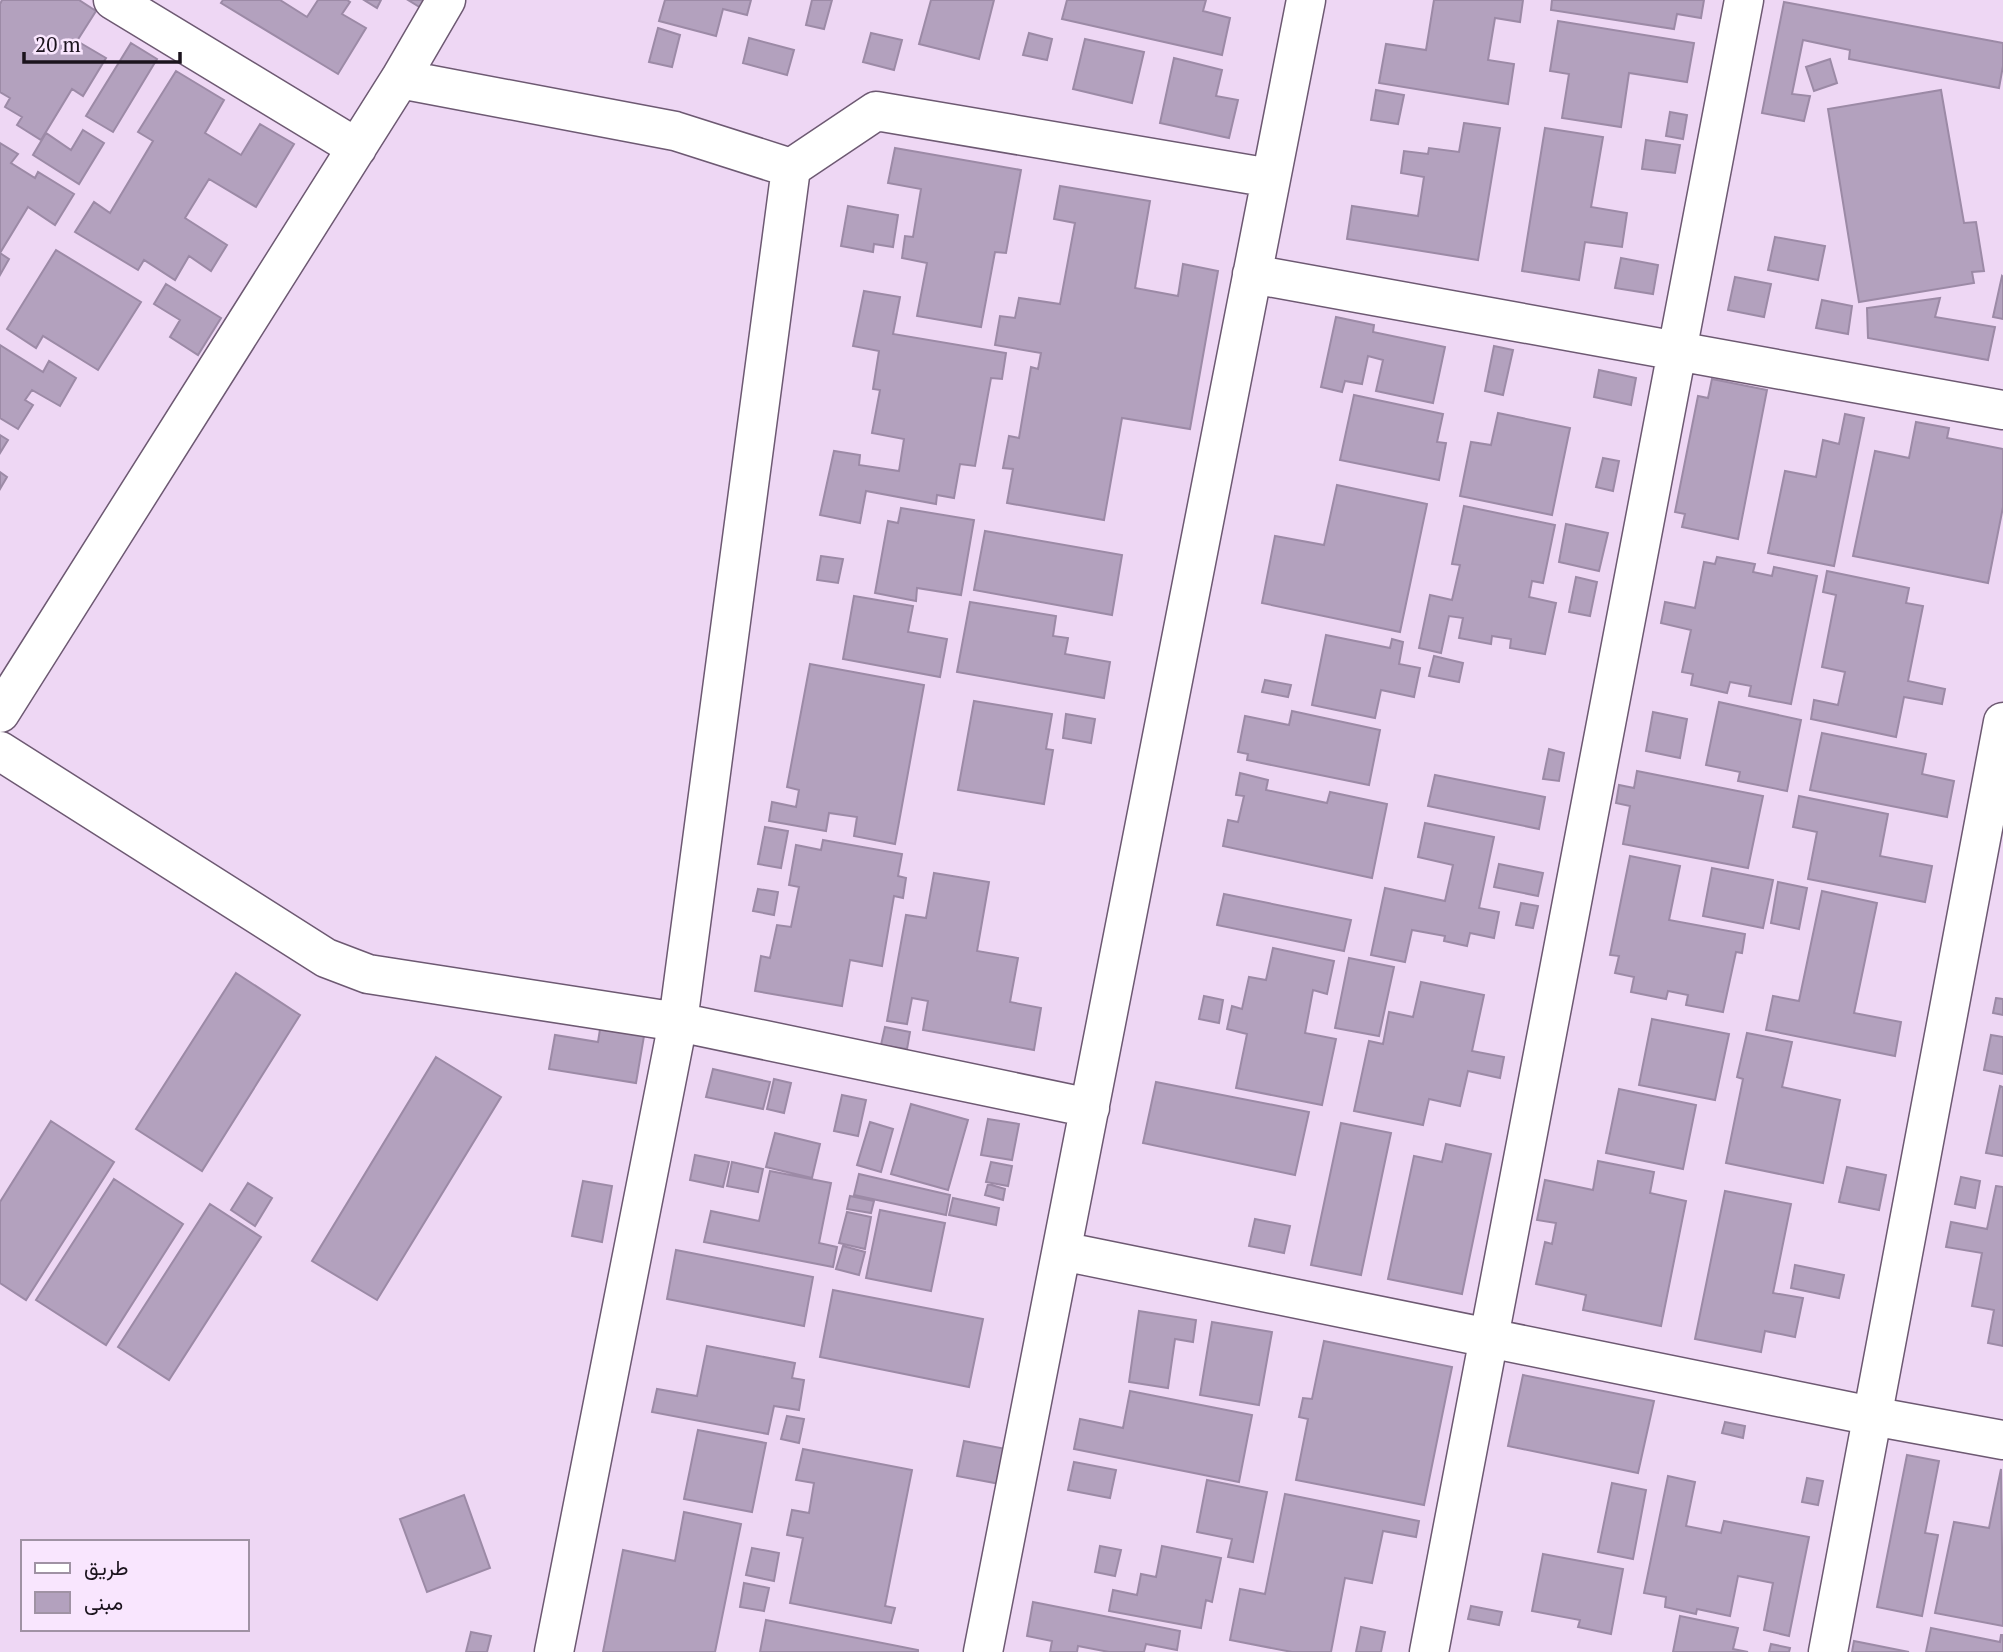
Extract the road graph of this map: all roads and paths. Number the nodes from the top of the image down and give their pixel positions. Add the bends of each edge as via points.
1 (113, 0) edge
2 (446, 0) edge
3 (1306, 0) edge
4 (1744, 0) edge
5 (400, 79) junction
6 (357, 148) junction
7 (791, 168) junction
8 (1271, 178) junction
9 (1252, 274) junction
10 (1676, 351) junction
11 (2003, 411) edge
12 (0, 713) edge
13 (2003, 722) edge
14 (0, 751) edge
15 (678, 1022) junction
16 (1090, 1108) junction
17 (1062, 1251) junction
18 (1489, 1338) junction
19 (1872, 1416) junction
20 (2003, 1440) edge
21 (554, 1652) edge
22 (983, 1652) edge
23 (1429, 1652) edge
24 (1828, 1652) edge

1 - 6 street
2 - 5 street
3 - 8 street
4 - 10 street
5 - 6 street
5 - 7 street via 675,131
6 - 12 street
7 - 8 street via 876,111
7 - 15 street
8 - 9 street
9 - 10 street
9 - 16 street
10 - 11 street
10 - 18 street
13 - 19 street
14 - 15 street via 326,958 368,974
15 - 16 street
15 - 21 street
16 - 17 street
17 - 18 street
17 - 22 street
18 - 19 street
18 - 23 street
19 - 20 street
19 - 24 street

